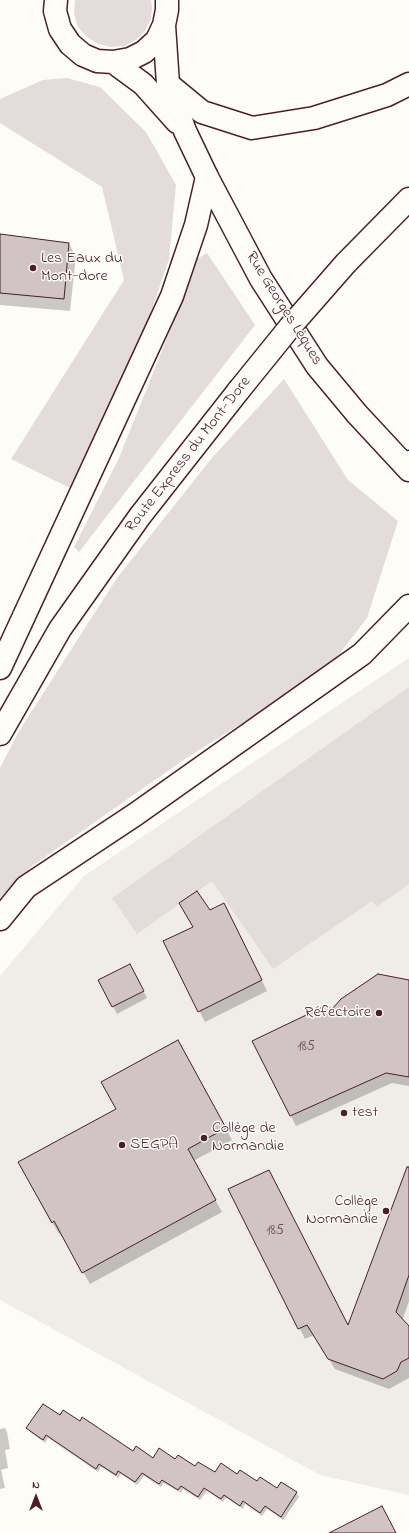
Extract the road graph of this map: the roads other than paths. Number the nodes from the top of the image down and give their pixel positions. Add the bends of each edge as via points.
1 (56, 0) edge
2 (167, 0) edge
3 (164, 25) junction
4 (114, 62) junction
5 (168, 84) junction
6 (409, 84) edge
7 (185, 131) junction
8 (207, 177) junction
9 (409, 199) edge
10 (408, 466) edge
11 (409, 606) edge
12 (0, 668) edge
13 (0, 734) edge
14 (0, 919) edge

1 - 4 main road via 55,11 60,29 70,44 82,55 97,61
2 - 3 main road
3 - 4 main road via 157,40 144,52 130,59
3 - 5 main road, Rue Georges Lèques
4 - 7 main road, Rue Georges Lèques via 143,84
5 - 6 main road via 202,112 252,128 314,118 387,95
5 - 7 main road, Rue Georges Lèques
7 - 8 main road, Rue Georges Lèques
8 - 10 main road, Rue Georges Lèques via 261,279 317,366 357,414
8 - 12 main road via 196,224 172,296
9 - 13 main road, Route Express du Mont-Dore, bridge via 346,263 290,327 140,516 60,629
11 - 14 main road via 362,654 136,814 26,887

